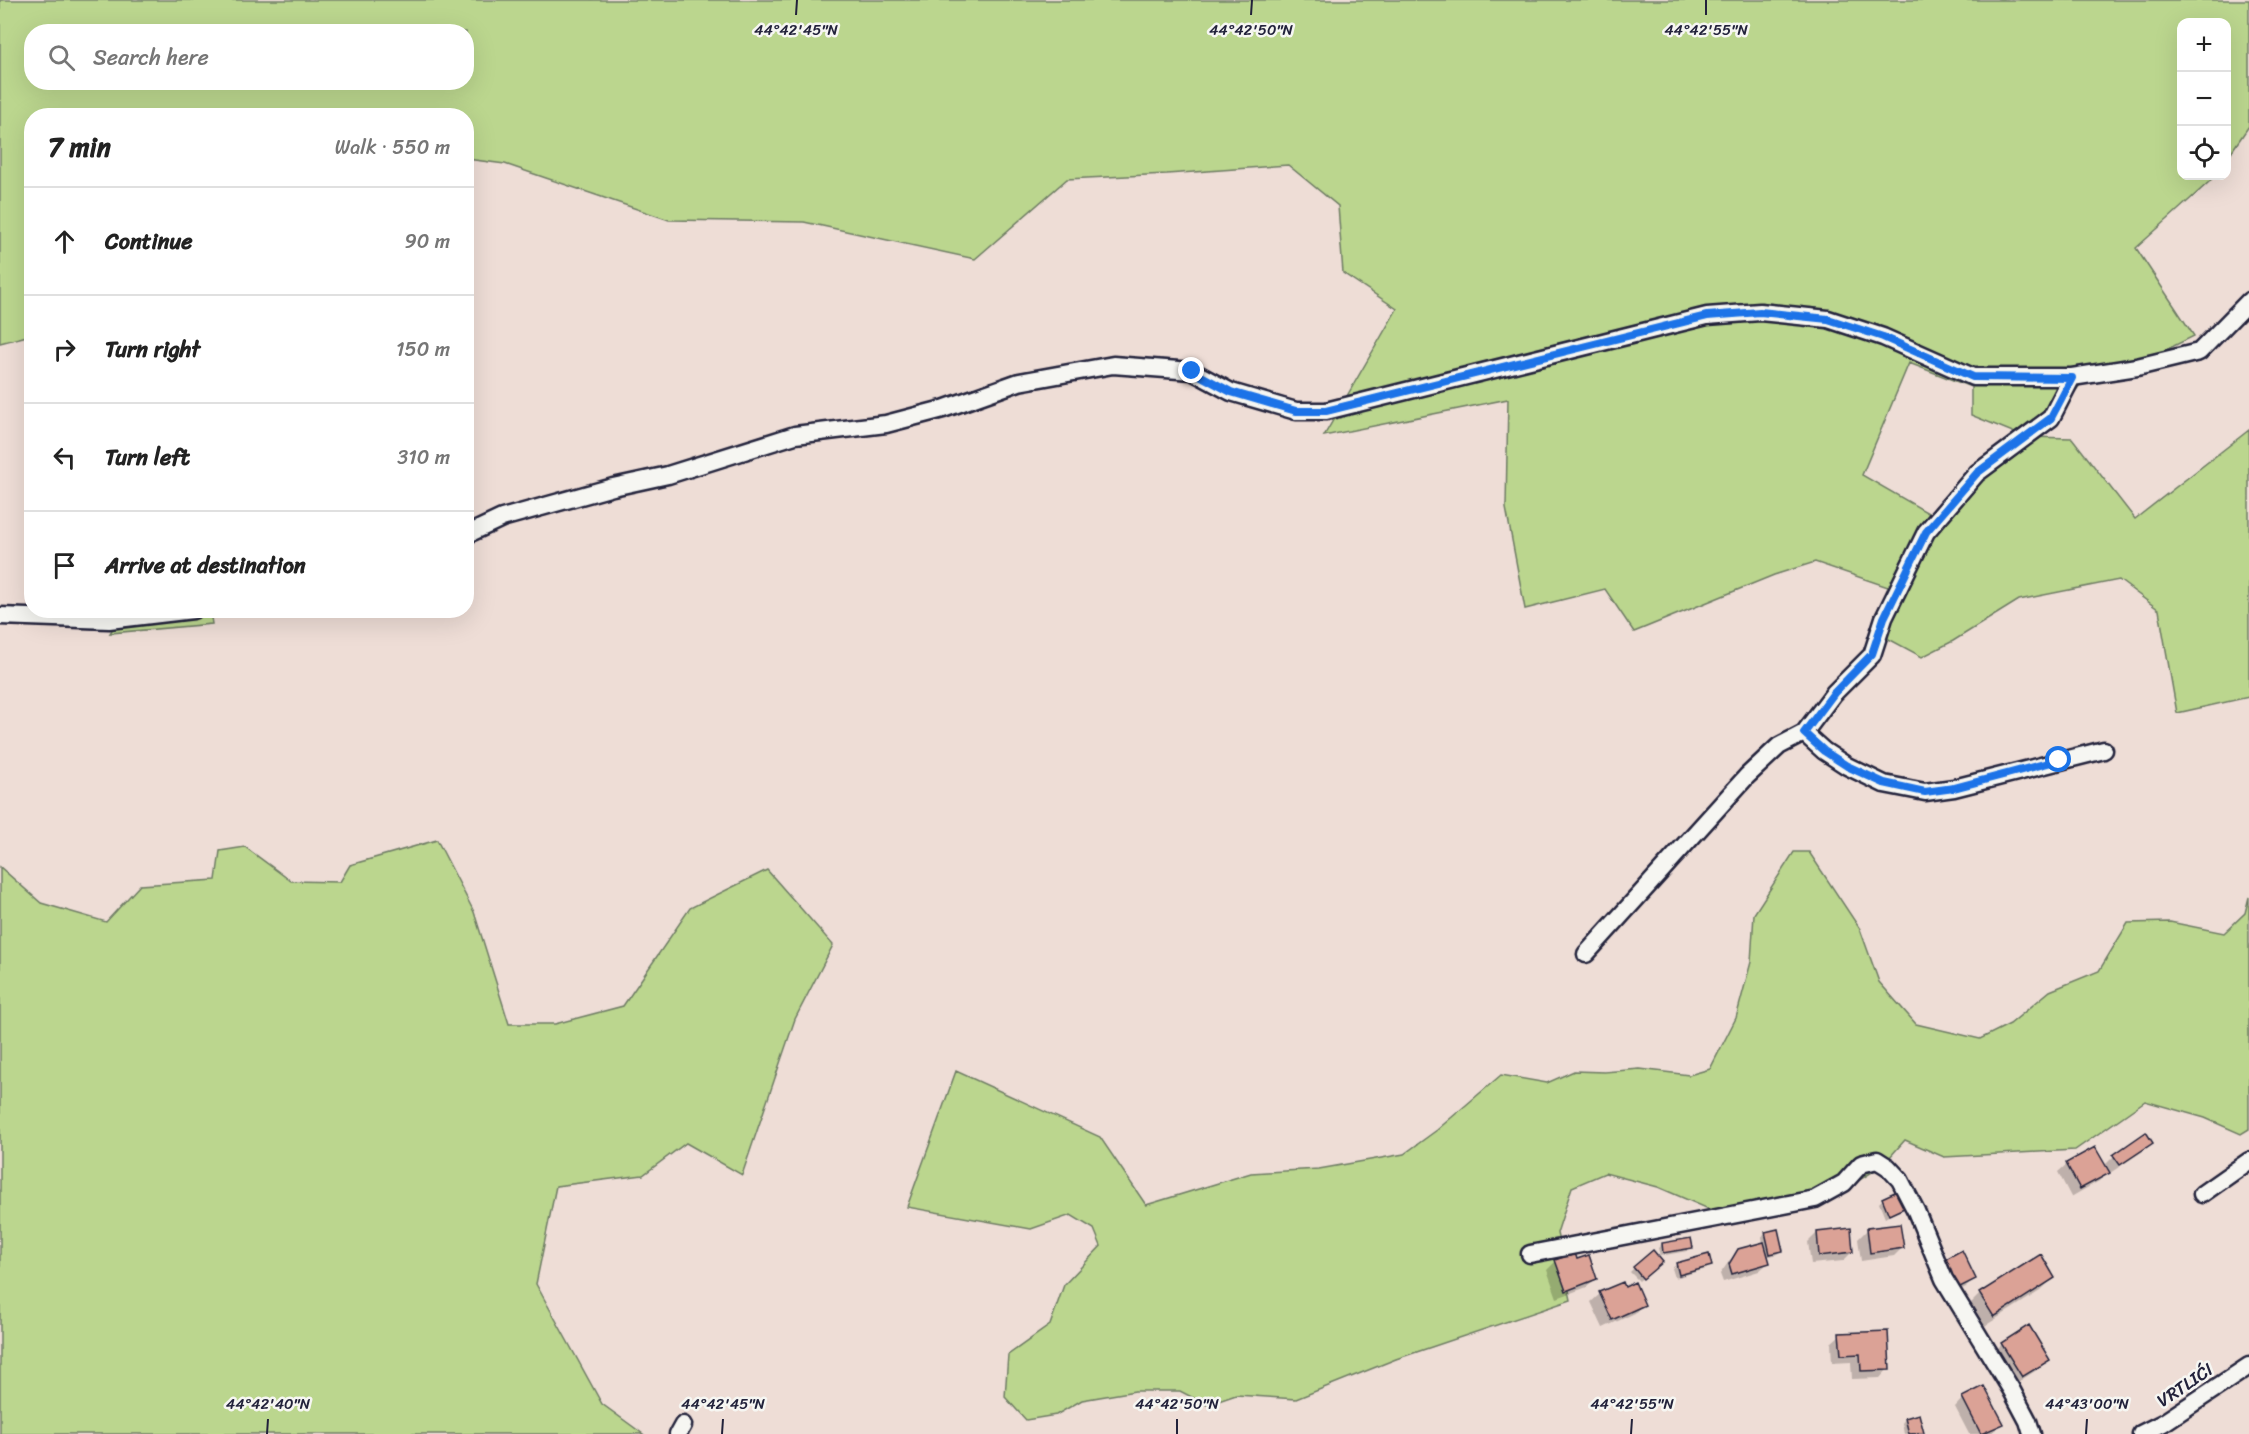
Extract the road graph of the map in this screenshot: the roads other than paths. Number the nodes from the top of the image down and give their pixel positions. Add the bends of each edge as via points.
1 (2249, 301) edge
2 (2072, 378) junction
3 (474, 531) edge
4 (0, 616) edge
5 (24, 617) edge
6 (54, 618) edge
7 (126, 618) edge
8 (1804, 733) junction
9 (2104, 750) dead end
10 (1586, 954) dead end
11 (2249, 1161) edge
12 (2202, 1194) dead end
13 (1530, 1254) dead end
14 (2249, 1366) edge
15 (2032, 1434) edge
16 (2141, 1434) edge

1 - 2 street via 2199,352
2 - 3 street via 1973,377 1883,337 1828,319 1760,312 1707,316 1326,411 1296,411 1231,392 1192,371 1113,365 1019,382 886,424 795,435 668,475 502,518
2 - 8 street via 2051,418 1977,473 1926,532 1884,618 1872,654 1834,693
4 - 5 street
6 - 7 street
8 - 9 street via 1847,766 1884,783 1925,792
8 - 10 street via 1779,746 1747,776
11 - 12 street
13 - 15 street via 1815,1199 1844,1183 1861,1164 1877,1160 1900,1180 1944,1279 2011,1389
14 - 16 street, VRTLIĆI

